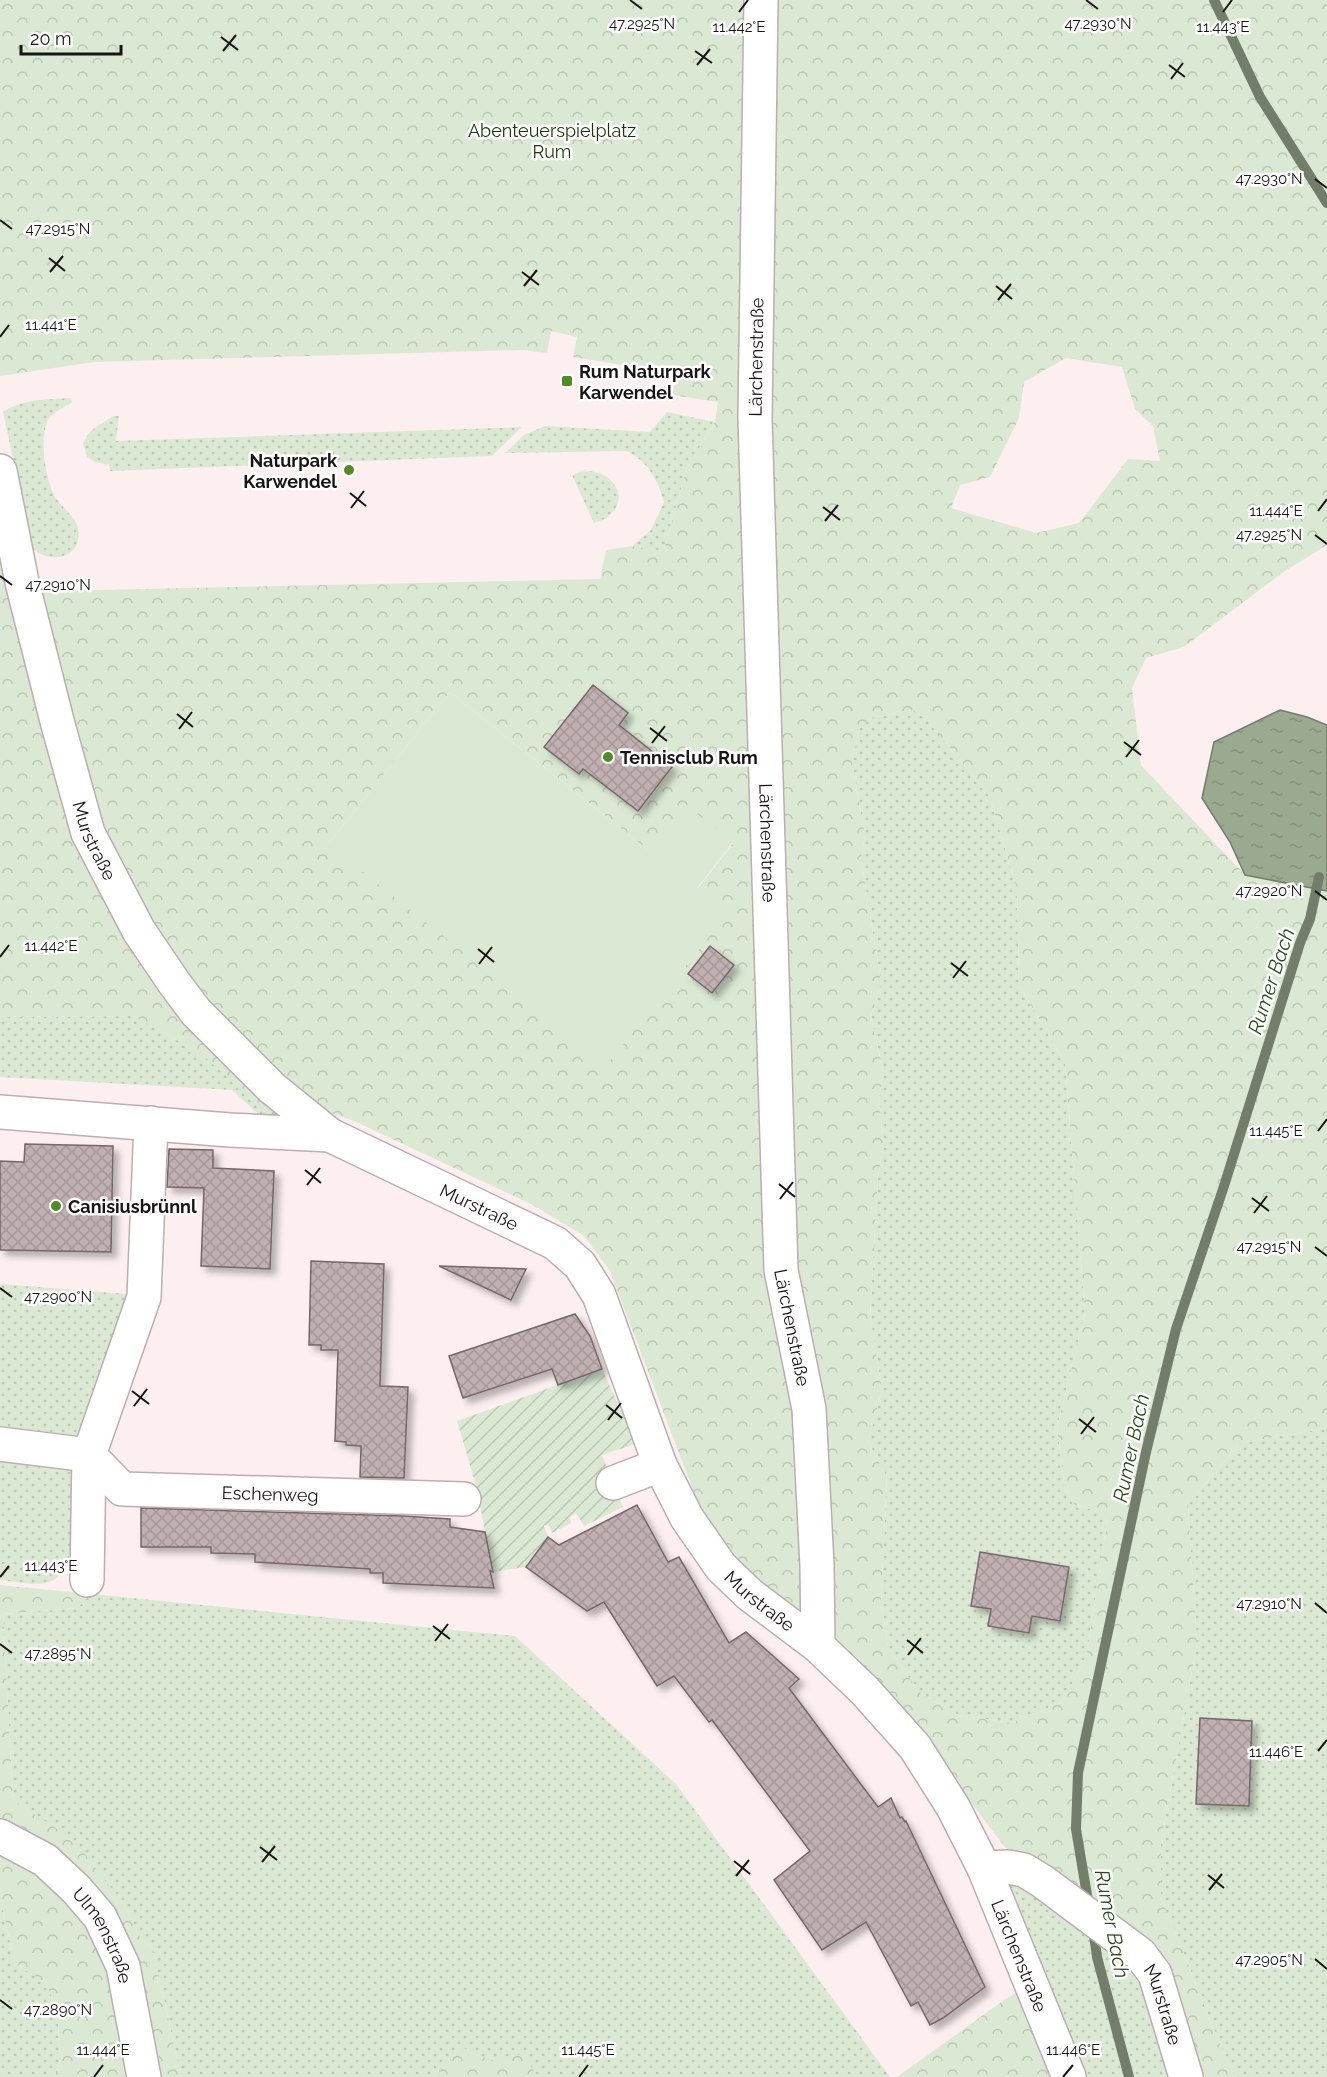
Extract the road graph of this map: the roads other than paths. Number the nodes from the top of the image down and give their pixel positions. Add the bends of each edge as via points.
1 (761, 0) edge
2 (0, 471) edge
3 (0, 1112) edge
4 (151, 1123) junction
5 (330, 1135) junction
6 (0, 1444) edge
7 (89, 1455) junction
8 (660, 1465) junction
9 (613, 1483) dead end
10 (464, 1499) dead end
11 (87, 1580) dead end
12 (818, 1646) junction
13 (0, 1836) edge
14 (984, 1868) junction
15 (144, 2077) edge
16 (1069, 2077) edge
17 (1186, 2077) edge

1 - 12 street, Lärchenstraße via 755,418 781,1270 809,1409
2 - 5 street, Murstraße via 22,582 88,833 139,931 196,1012 272,1088
3 - 4 street, Murstraße
4 - 5 street, Murstraße
4 - 7 street via 144,1297
5 - 8 street, Murstraße via 555,1243 580,1265 599,1295
6 - 7 street
7 - 10 street, Eschenweg via 122,1489
7 - 11 street
8 - 9 street
8 - 12 street, Murstraße via 687,1518 721,1568
12 - 14 street, Murstraße via 915,1747 953,1807
13 - 15 street, Ulmenstraße via 45,1860 100,1917 123,1966
14 - 16 street, Lärchenstraße
14 - 17 street, Murstraße via 1024,1870 1132,1947 1148,1963 1155,1974

